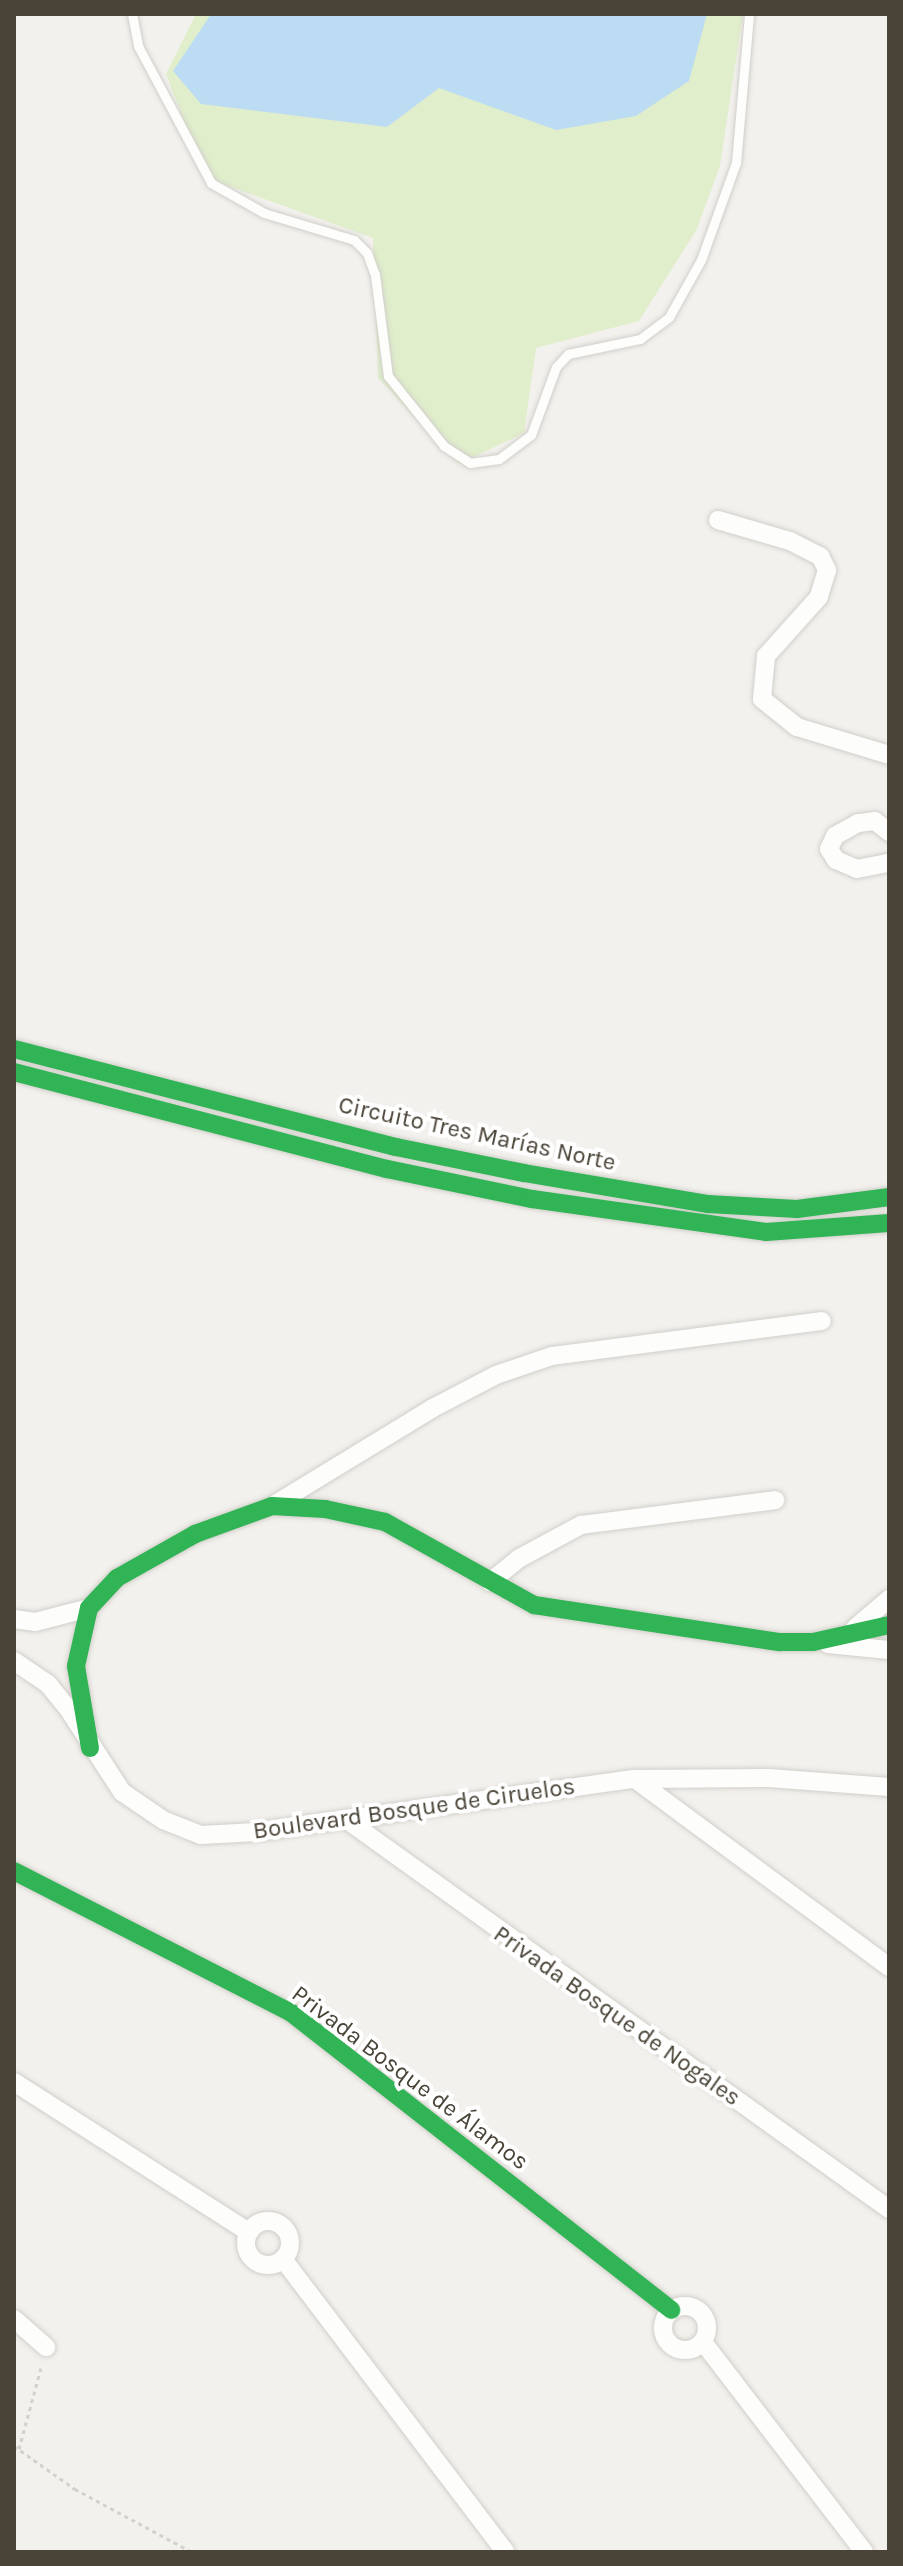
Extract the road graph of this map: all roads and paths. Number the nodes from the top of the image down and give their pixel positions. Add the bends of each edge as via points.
1 (132, 14) edge
2 (749, 14) edge
3 (718, 520) dead end
4 (889, 755) edge
5 (889, 832) edge
6 (889, 863) edge
7 (14, 1049) edge
8 (14, 1072) edge
9 (396, 1147) junction
10 (387, 1169) junction
11 (889, 1197) edge
12 (889, 1223) edge
13 (822, 1321) dead end
14 (775, 1500) dead end
15 (272, 1506) junction
16 (490, 1582) junction
17 (889, 1599) edge
18 (89, 1608) junction
19 (14, 1619) edge
20 (889, 1625) edge
21 (837, 1638) junction
22 (813, 1642) junction
23 (889, 1650) edge
24 (14, 1661) edge
25 (90, 1748) junction
26 (635, 1779) junction
27 (889, 1787) edge
28 (347, 1820) junction
29 (14, 1871) edge
30 (889, 1967) edge
31 (14, 2082) edge
32 (889, 2209) edge
33 (249, 2232) junction
34 (283, 2259) junction
35 (671, 2310) junction
36 (14, 2319) edge
37 (703, 2342) junction
38 (46, 2347) joint
39 (14, 2446) edge
40 (19, 2449) junction
41 (192, 2552) edge
42 (505, 2552) edge
43 (864, 2552) edge

1 - 2 lane via 138,46 211,183 264,213 354,240 367,253 375,275 388,376 444,446 470,463 499,459 531,435 556,367 568,354 640,339 669,317 701,260 736,163
3 - 4 street via 790,541 820,556 827,570 819,597 766,656 762,699 797,727
5 - 6 street via 875,821 858,823 835,836 829,849 836,860 857,869
7 - 9 street, Circuito Tres Marías Norte
8 - 10 street, Circuito Tres Marías Norte
9 - 10 street
9 - 11 street, Circuito Tres Marías Norte via 708,1204 797,1209
10 - 12 street, Circuito Tres Marías Norte via 662,1221 766,1232
13 - 15 street via 538,1361 496,1375
14 - 16 street via 581,1525 518,1559
15 - 16 street via 325,1509 385,1522
15 - 18 street via 195,1534 117,1578
16 - 22 street via 534,1605
17 - 21 street via 868,1620
18 - 19 street via 35,1622
18 - 25 street via 76,1666
20 - 21 street
21 - 22 street
22 - 23 street
24 - 25 street, Boulevard Bosque de Ciruelos via 48,1684
25 - 28 street, Boulevard Bosque de Ciruelos via 122,1792 163,1820 201,1835
26 - 27 street, Boulevard Bosque de Ciruelos via 769,1778
26 - 28 street, Boulevard Bosque de Ciruelos
26 - 30 street
28 - 32 street, Privada Bosque de Nogales
29 - 35 street, Privada Bosque de Álamos via 290,2012
31 - 33 street
33 - 34 street via 246,2247 256,2261 266,2265
33 - 34 street via 261,2222 283,2227 289,2247
34 - 42 street
35 - 37 street via 686,2306 702,2314 707,2326
35 - 37 street via 662,2331 672,2347 690,2350
36 - 38 street
37 - 43 street
38 - 40 path
39 - 40 path
40 - 41 path via 75,2489

